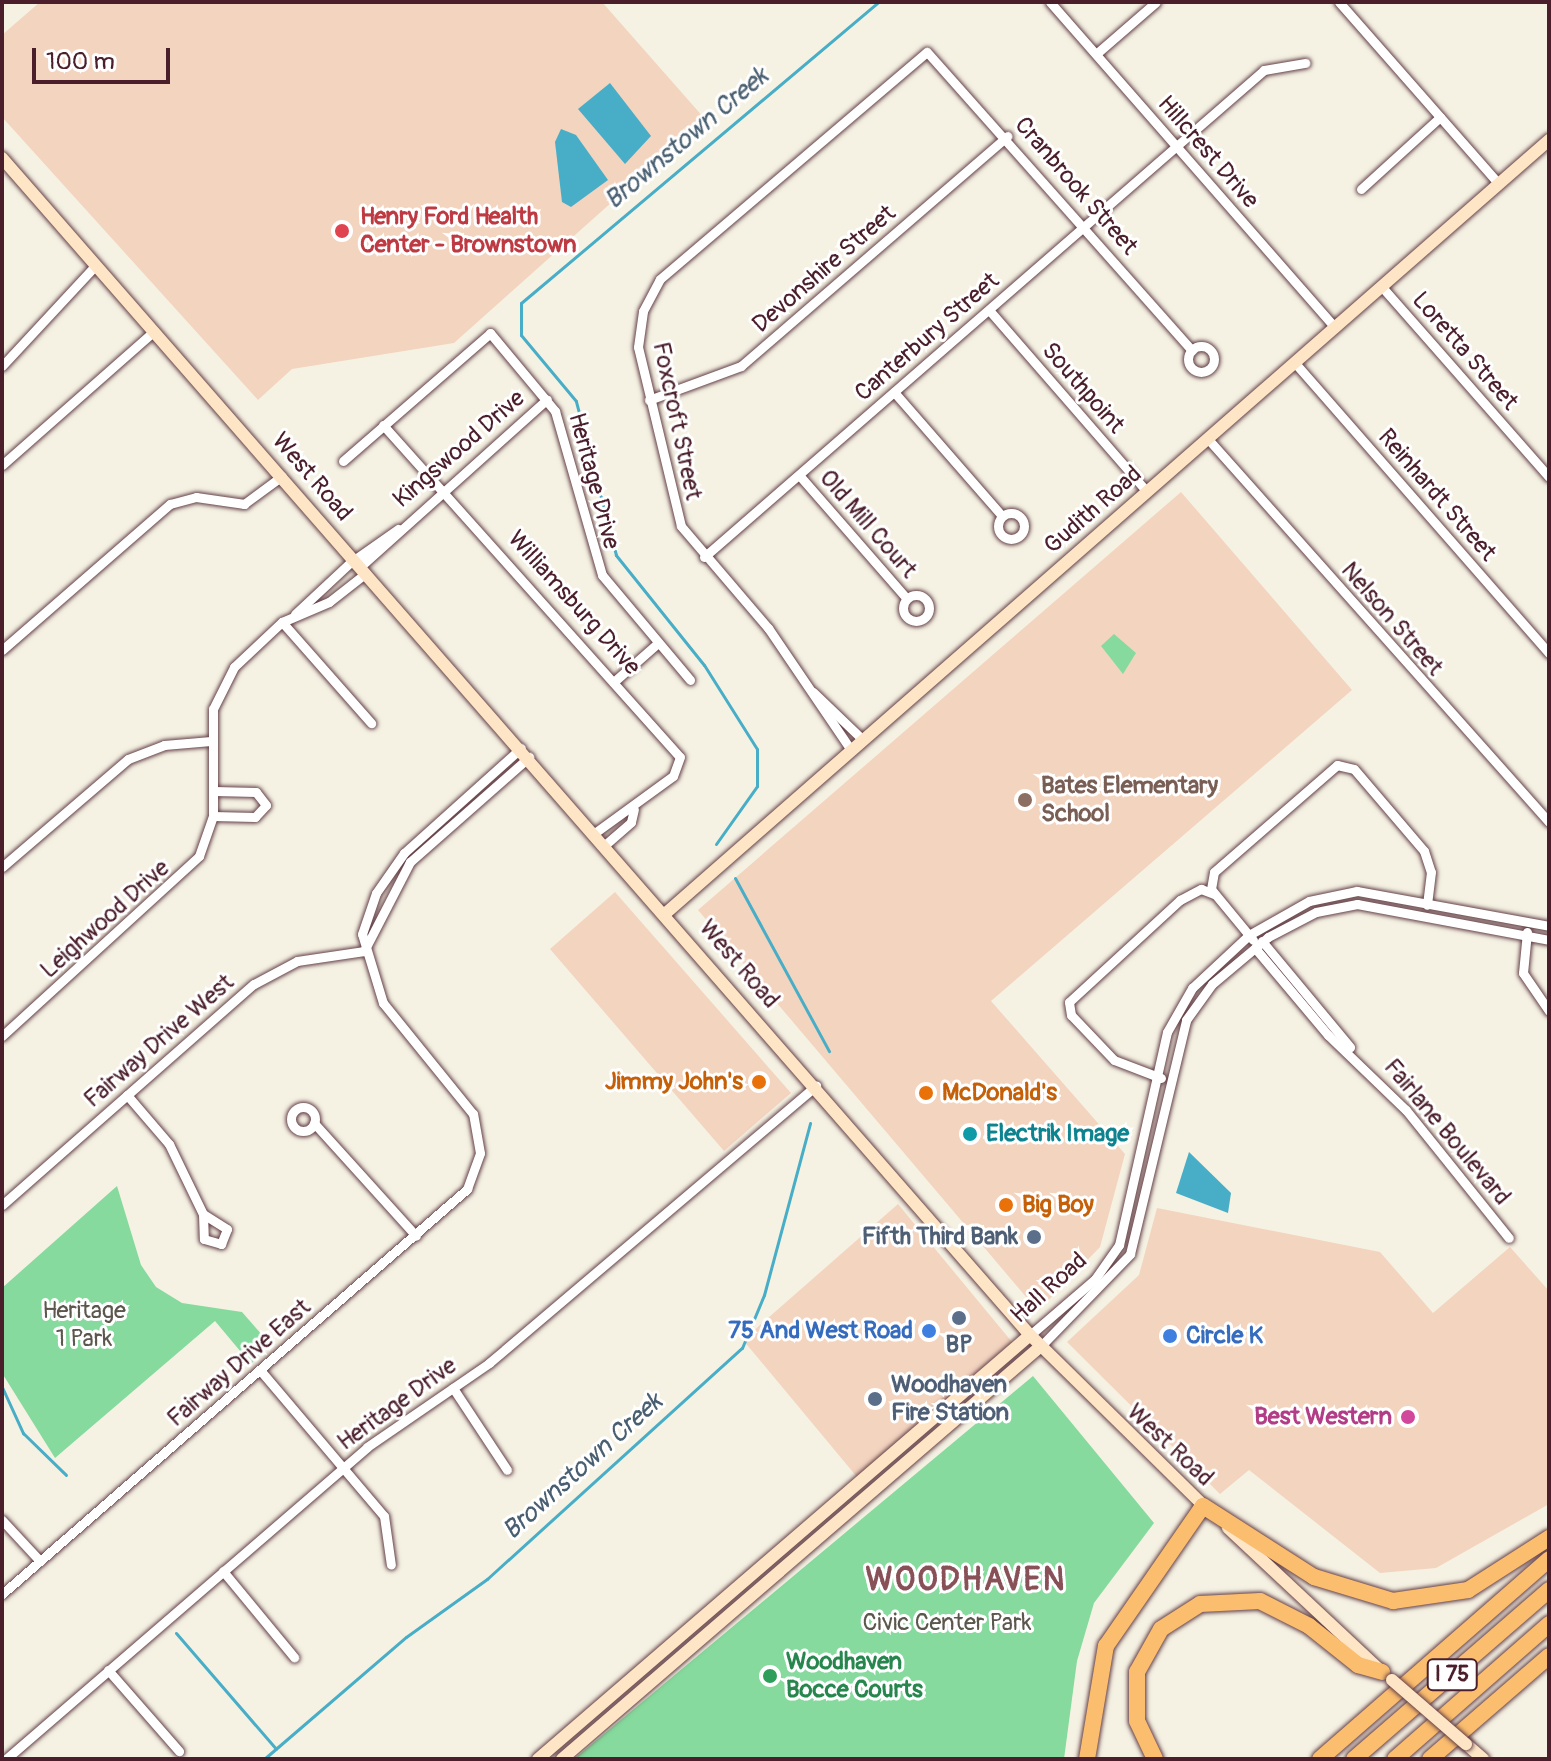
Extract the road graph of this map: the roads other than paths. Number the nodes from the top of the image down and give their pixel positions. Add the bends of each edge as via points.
1 (1050, 2) edge
2 (1156, 2) edge
3 (1339, 2) edge
4 (927, 52) joint
5 (1096, 54) junction
6 (1305, 63) dead end
7 (1440, 117) junction
8 (1007, 136) junction
9 (1549, 140) edge
10 (1177, 146) junction
11 (2, 158) edge
12 (1499, 184) junction
13 (1361, 189) dead end
14 (1085, 226) junction
15 (96, 265) junction
16 (1382, 287) junction
17 (989, 310) junction
18 (1335, 328) junction
19 (154, 331) junction
20 (1192, 350) dead end
21 (1295, 363) junction
22 (2, 366) edge
23 (894, 392) junction
24 (547, 399) junction
25 (649, 400) junction
26 (383, 425) junction
27 (1208, 439) junction
28 (343, 461) dead end
29 (2, 465) edge
30 (799, 475) junction
31 (282, 476) junction
32 (1549, 477) edge
33 (441, 492) junction
34 (1147, 492) junction
35 (1002, 516) dead end
36 (704, 557) junction
37 (359, 565) junction
38 (907, 599) dead end
39 (295, 614) junction
40 (282, 622) junction
41 (658, 643) junction
42 (2, 650) edge
43 (1549, 653) edge
44 (617, 679) junction
45 (690, 680) dead end
46 (810, 690) junction
47 (371, 723) dead end
48 (863, 740) junction
49 (211, 741) junction
50 (851, 750) junction
51 (525, 752) junction
52 (214, 791) junction
53 (634, 809) junction
54 (213, 816) junction
55 (1549, 822) edge
56 (435, 824) junction
57 (596, 832) junction
58 (443, 833) junction
59 (606, 844) junction
60 (2, 867) edge
61 (1214, 894) junction
62 (1428, 899) junction
63 (1426, 912) junction
64 (666, 913) junction
65 (1529, 922) junction
66 (1549, 926) edge
67 (1249, 935) junction
68 (1527, 935) junction
69 (1549, 940) edge
70 (1258, 945) junction
71 (364, 951) junction
72 (1549, 1011) edge
73 (2, 1036) edge
74 (1156, 1077) junction
75 (1169, 1079) junction
76 (816, 1086) junction
77 (127, 1095) junction
78 (314, 1123) dead end
79 (1132, 1204) junction
80 (2, 1205) edge
81 (1144, 1206) junction
82 (203, 1214) dead end
83 (416, 1236) junction
84 (1509, 1238) dead end
85 (1102, 1271) junction
86 (1113, 1280) junction
87 (1030, 1335) junction
88 (1041, 1346) junction
89 (260, 1370) junction
90 (980, 1378) junction
91 (453, 1388) junction
92 (990, 1389) junction
93 (944, 1409) junction
94 (955, 1420) junction
95 (344, 1467) junction
96 (507, 1470) dead end
97 (842, 1496) junction
98 (1203, 1506) junction
99 (852, 1508) junction
100 (2, 1520) edge
101 (1549, 1538) edge
102 (1549, 1559) edge
103 (40, 1561) junction
104 (391, 1565) dead end
105 (223, 1571) junction
106 (1549, 1590) edge
107 (2, 1594) edge
108 (1549, 1624) edge
109 (681, 1635) junction
110 (691, 1647) junction
111 (1549, 1656) edge
112 (294, 1657) dead end
113 (108, 1670) junction
114 (1387, 1676) junction
115 (179, 1751) dead end
116 (6, 1759) edge
117 (538, 1759) edge
118 (562, 1759) edge
119 (1087, 1759) edge
120 (1155, 1759) edge
121 (1320, 1759) edge
122 (1354, 1759) edge
123 (1395, 1759) edge
124 (1430, 1759) edge
125 (1483, 1759) edge

1 - 5 street, Hillcrest Drive
2 - 5 street
3 - 7 street
4 - 8 street, Cranbrook Street
4 - 25 street, Foxcroft Street via 660,279 638,335
5 - 10 street, Hillcrest Drive
6 - 10 street, Canterbury Street via 1264,70
7 - 12 street
7 - 13 street
8 - 14 street, Cranbrook Street
8 - 25 street, Devonshire Street via 741,366
9 - 12 street, Gudith Road
10 - 14 street, Canterbury Street
10 - 18 street, Hillcrest Drive
11 - 15 street, West Road
12 - 16 street, Gudith Road
14 - 17 street, Canterbury Street
14 - 20 street, Cranbrook Street
15 - 19 street, West Road
15 - 22 street
16 - 18 street, Gudith Road
16 - 32 street, Loretta Street
17 - 23 street, Canterbury Street
17 - 34 street, Southpoint
18 - 21 street, Gudith Road
19 - 29 street
19 - 31 street, West Road
21 - 27 street, Gudith Road
21 - 43 street, Reinhardt Street
23 - 30 street, Canterbury Street
23 - 35 street
24 - 26 street, Heritage Drive via 490,333
24 - 33 street, Kingswood Drive
24 - 41 street, Heritage Drive via 593,557
25 - 36 street, Foxcroft Street via 677,517
26 - 28 street, Heritage Drive
26 - 33 street, Williamsburg Drive
27 - 34 street, Gudith Road
27 - 55 street, Nelson Street
30 - 36 street, Canterbury Street
30 - 38 street, Old Mill Court
31 - 37 street, West Road
31 - 42 street via 244,504 196,497 170,504
33 - 37 street, Kingswood Drive
33 - 44 street, Williamsburg Drive
34 - 48 street, Gudith Road
36 - 46 street, Foxcroft Street
37 - 39 street, Leighwood Drive
37 - 39 street, Leighwood Drive via 329,602
37 - 51 street, West Road
39 - 40 street, Leighwood Drive
40 - 47 street
40 - 49 street, Leighwood Drive via 226,678
41 - 44 street
41 - 45 street, Heritage Drive
44 - 53 street, Williamsburg Drive via 681,761
46 - 48 street, Foxcroft Street
46 - 50 street, Foxcroft Street
48 - 50 street, Gudith Road
49 - 52 street, Leighwood Drive
49 - 60 street via 164,745 128,759
50 - 64 street, Gudith Road
51 - 56 street
51 - 57 street, West Road
51 - 58 street
52 - 54 street, Leighwood Drive
52 - 54 street via 256,792 266,805 255,817
53 - 57 street, Williamsburg Drive
53 - 59 street, Williamsburg Drive via 631,822
54 - 73 street, Leighwood Drive via 199,856 179,881
56 - 58 street
56 - 71 street via 376,893 362,934
57 - 59 street, West Road
58 - 71 street via 395,882
59 - 64 street, West Road
61 - 62 street via 1210,882 1220,864 1342,764 1354,769 1424,851 1431,872
61 - 67 street, Fairlane Boulevard
61 - 74 street via 1201,889 1180,900 1069,1002 1071,1015 1114,1060
62 - 63 street
62 - 65 street, Hall Road
62 - 67 street, Hall Road via 1335,894 1288,909
63 - 68 street, Hall Road
63 - 70 street, Hall Road via 1336,906
64 - 76 street, West Road
65 - 66 street, Hall Road
65 - 68 street
67 - 70 street, Fairlane Boulevard
67 - 74 street, Hall Road via 1182,1000
68 - 69 street, Hall Road
68 - 72 street via 1523,973
70 - 75 street, Hall Road via 1193,1007
70 - 84 street, Fairlane Boulevard via 1328,1035 1354,1053
71 - 77 street, Fairway Drive West via 309,958 268,975
71 - 83 street, Fairway Drive East via 383,1003 466,1102 480,1148 467,1189
74 - 75 street
74 - 79 street, Hall Road
75 - 81 street, Hall Road
76 - 87 street, West Road
76 - 91 street, Heritage Drive
77 - 80 street, Fairway Drive West
77 - 82 street via 169,1144
78 - 83 street
79 - 81 street
79 - 85 street, Hall Road
81 - 86 street, Hall Road via 1135,1244
83 - 89 street, Fairway Drive East
85 - 86 street
85 - 87 street, Hall Road
86 - 88 street, Hall Road
87 - 88 street, West Road
87 - 90 street, Hall Road
88 - 92 street, Hall Road
88 - 98 street, West Road
89 - 95 street
89 - 103 street, Fairway Drive East
90 - 92 street
90 - 93 street, Hall Road
91 - 95 street, Heritage Drive
91 - 96 street
92 - 94 street, Hall Road
93 - 94 street
93 - 97 street, Hall Road
94 - 99 street, Hall Road
95 - 104 street via 384,1516
95 - 105 street, Heritage Drive
97 - 99 street
97 - 109 street, Hall Road
98 - 101 highway via 1314,1577 1393,1601 1476,1587
98 - 114 street, West Road
98 - 119 highway via 1106,1646
99 - 110 street, Hall Road
100 - 103 street
102 - 121 highway
103 - 107 street, Fairway Drive East
105 - 112 street
105 - 113 street, Heritage Drive
106 - 122 highway, I 75
108 - 123 highway, I 75
109 - 110 street
109 - 117 street, Hall Road
110 - 118 street, Hall Road
111 - 124 highway
113 - 115 street
113 - 116 street, Heritage Drive
114 - 120 highway via 1358,1665 1309,1626 1260,1601 1200,1604 1161,1629 1137,1672 1135,1712
114 - 125 street, West Road, bridge

